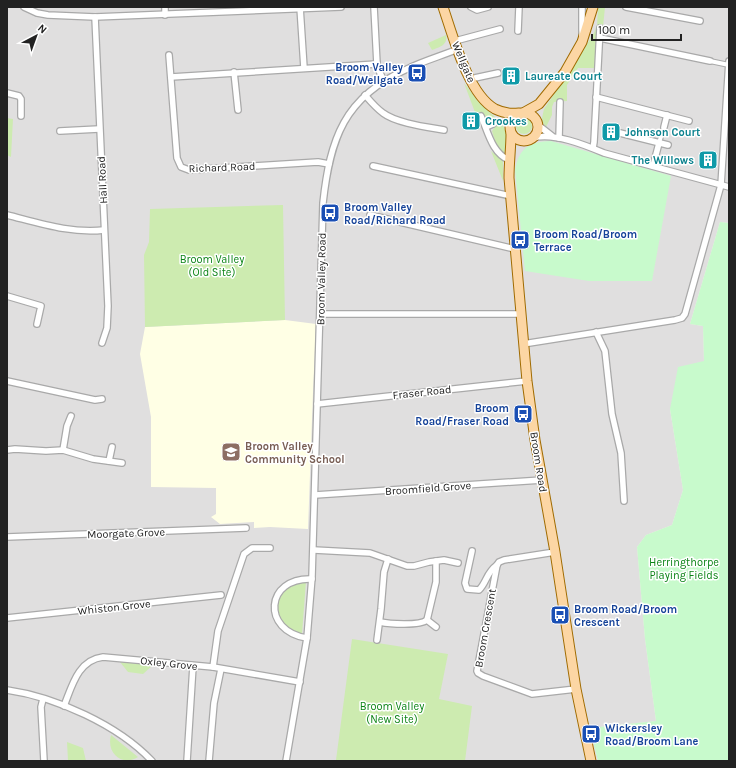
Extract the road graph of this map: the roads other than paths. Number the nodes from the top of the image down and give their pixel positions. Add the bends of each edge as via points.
1 (24, 7) edge
2 (165, 7) edge
3 (341, 7) edge
4 (374, 7) edge
5 (443, 7) edge
6 (471, 7) edge
7 (488, 7) edge
8 (519, 7) edge
9 (582, 7) edge
10 (593, 7) edge
11 (626, 7) edge
12 (300, 8) edge
13 (239, 9) edge
14 (165, 15) junction
15 (95, 17) junction
16 (700, 21) dead end
17 (600, 28) dead end
18 (500, 29) dead end
19 (518, 31) dead end
20 (600, 38) junction
21 (582, 42) junction
22 (457, 45) junction
23 (169, 55) dead end
24 (729, 60) edge
25 (710, 61) joint
26 (378, 64) junction
27 (729, 65) edge
28 (304, 68) junction
29 (234, 72) junction
30 (498, 73) dead end
31 (171, 77) junction
32 (470, 79) junction
33 (384, 81) junction
34 (7, 94) edge
35 (365, 95) junction
36 (596, 97) junction
37 (560, 102) dead end
38 (539, 104) junction
39 (238, 110) dead end
40 (496, 110) junction
41 (727, 111) edge
42 (521, 113) junction
43 (21, 116) dead end
44 (481, 116) dead end
45 (667, 116) junction
46 (689, 121) dead end
47 (537, 123) junction
48 (493, 124) dead end
49 (486, 127) junction
50 (664, 127) joint
51 (100, 129) junction
52 (444, 130) dead end
53 (60, 131) dead end
54 (510, 131) junction
55 (620, 133) dead end
56 (552, 136) junction
57 (559, 138) junction
58 (529, 140) junction
59 (659, 143) junction
60 (668, 145) dead end
61 (593, 148) junction
62 (510, 156) junction
63 (329, 164) junction
64 (373, 166) dead end
65 (653, 166) junction
66 (721, 185) junction
67 (729, 187) edge
68 (511, 196) junction
69 (7, 215) edge
70 (370, 215) dead end
71 (104, 230) junction
72 (515, 249) junction
73 (7, 296) edge
74 (320, 314) junction
75 (521, 314) junction
76 (37, 324) dead end
77 (596, 332) junction
78 (102, 343) dead end
79 (523, 344) junction
80 (7, 381) edge
81 (527, 381) junction
82 (102, 399) dead end
83 (317, 404) junction
84 (71, 416) dead end
85 (112, 447) dead end
86 (7, 450) edge
87 (63, 450) junction
88 (109, 461) junction
89 (122, 463) dead end
90 (542, 480) junction
91 (315, 495) junction
92 (624, 501) dead end
93 (246, 528) dead end
94 (7, 537) edge
95 (270, 548) dead end
96 (314, 550) junction
97 (472, 550) dead end
98 (555, 552) junction
99 (388, 559) junction
100 (436, 561) junction
101 (458, 563) dead end
102 (496, 565) junction
103 (312, 579) junction
104 (221, 595) dead end
105 (7, 618) edge
106 (427, 620) junction
107 (380, 622) junction
108 (436, 627) dead end
109 (307, 638) junction
110 (377, 640) dead end
111 (193, 666) junction
112 (213, 668) junction
113 (221, 669) junction
114 (300, 682) junction
115 (576, 689) junction
116 (7, 690) edge
117 (43, 699) junction
118 (64, 706) junction
119 (44, 761) edge
120 (152, 761) edge
121 (187, 761) edge
122 (209, 761) edge
123 (286, 761) edge
124 (591, 761) edge

1 - 15 street via 48,15
2 - 14 street
3 - 12 street
4 - 26 street
5 - 22 main road, Wellgate
6 - 7 street via 477,10
8 - 19 street
9 - 21 street
10 - 21 main road
11 - 16 street
12 - 13 street
12 - 28 street
13 - 14 street
14 - 15 street
15 - 51 street, Hall Road
17 - 20 street
18 - 22 street, Broom Valley Road
20 - 25 street
20 - 36 street
21 - 38 main road via 565,72
22 - 32 main road, Wellgate
22 - 33 street, Broom Valley Road
23 - 31 street, Richard Road
24 - 27 street
25 - 27 street
26 - 28 street
26 - 33 street
27 - 41 street
28 - 29 street
29 - 31 street
29 - 39 street
30 - 32 street
31 - 63 street, Richard Road via 177,158 184,169 318,162
32 - 40 main road, Wellgate via 476,91
33 - 35 street, Broom Valley Road
34 - 43 street via 20,97
35 - 52 street via 388,116
35 - 63 street, Broom Valley Road via 342,124
36 - 45 street
36 - 61 street
37 - 57 street
38 - 42 main road
38 - 47 main road
40 - 42 main road, Wellgate via 508,114
40 - 54 main road, Wellgate
41 - 66 street
42 - 47 main road via 531,115
42 - 54 main road via 512,120
44 - 49 street
45 - 46 street
45 - 50 street
47 - 56 street
47 - 58 main road via 537,132
48 - 49 street
49 - 62 street via 496,152 502,157
50 - 59 street
51 - 53 street
51 - 71 street, Hall Road
54 - 58 main road via 517,140
54 - 62 main road, Broom Road
55 - 59 street
56 - 57 street
56 - 58 street via 538,136
57 - 61 street
58 - 62 main road via 519,145
59 - 60 street
59 - 65 street
61 - 65 street
62 - 68 main road, Broom Road
63 - 74 street, Broom Valley Road via 323,203
64 - 68 street
65 - 66 street
66 - 67 street
66 - 77 street via 682,318
68 - 72 main road, Broom Road
69 - 71 street via 72,230
70 - 72 street
71 - 78 street, Hall Road via 108,318
72 - 75 main road, Broom Road
73 - 76 street via 41,306
74 - 75 street
74 - 83 street, Broom Valley Road
75 - 79 main road, Broom Road
77 - 79 street
77 - 92 street via 605,351 612,414 621,453
79 - 81 main road, Broom Road
80 - 82 street via 95,400
81 - 83 street, Fraser Road
81 - 90 main road, Broom Road
83 - 91 street, Broom Valley Road
84 - 87 street via 66,426
85 - 88 street
86 - 87 street
87 - 88 street
88 - 89 street
90 - 91 street, Broomfield Grove
90 - 98 main road, Broom Road
91 - 96 street, Broom Valley Road
93 - 94 street, Moorgate Grove
95 - 112 street via 252,548 244,554 218,631
96 - 99 street via 362,552
96 - 103 street, Broom Valley Road
97 - 102 street via 465,583 467,589 479,590 490,570
98 - 102 street via 504,560
98 - 115 main road, Broom Road
99 - 100 street via 407,566
99 - 107 street via 384,572
100 - 101 street via 449,560
100 - 106 street via 436,582
102 - 115 street, Broom Crescent via 477,666 478,673 532,694
103 - 109 street, Broom Valley Road
103 - 109 street via 298,579 284,586 275,605 277,620 284,629
104 - 105 street, Whiston Grove
106 - 107 street via 422,623
106 - 108 street
107 - 110 street
109 - 114 street, Broom Valley Road
111 - 112 street, Oxley Grove
111 - 118 street, Oxley Grove via 97,657 80,670
111 - 121 street
112 - 113 street, Oxley Grove
113 - 114 street, Oxley Grove
113 - 122 street via 214,703
114 - 123 street, Broom Valley Road
115 - 124 main road, Broom Road
116 - 117 street
117 - 118 street
117 - 119 street via 41,707
118 - 120 street via 112,730

